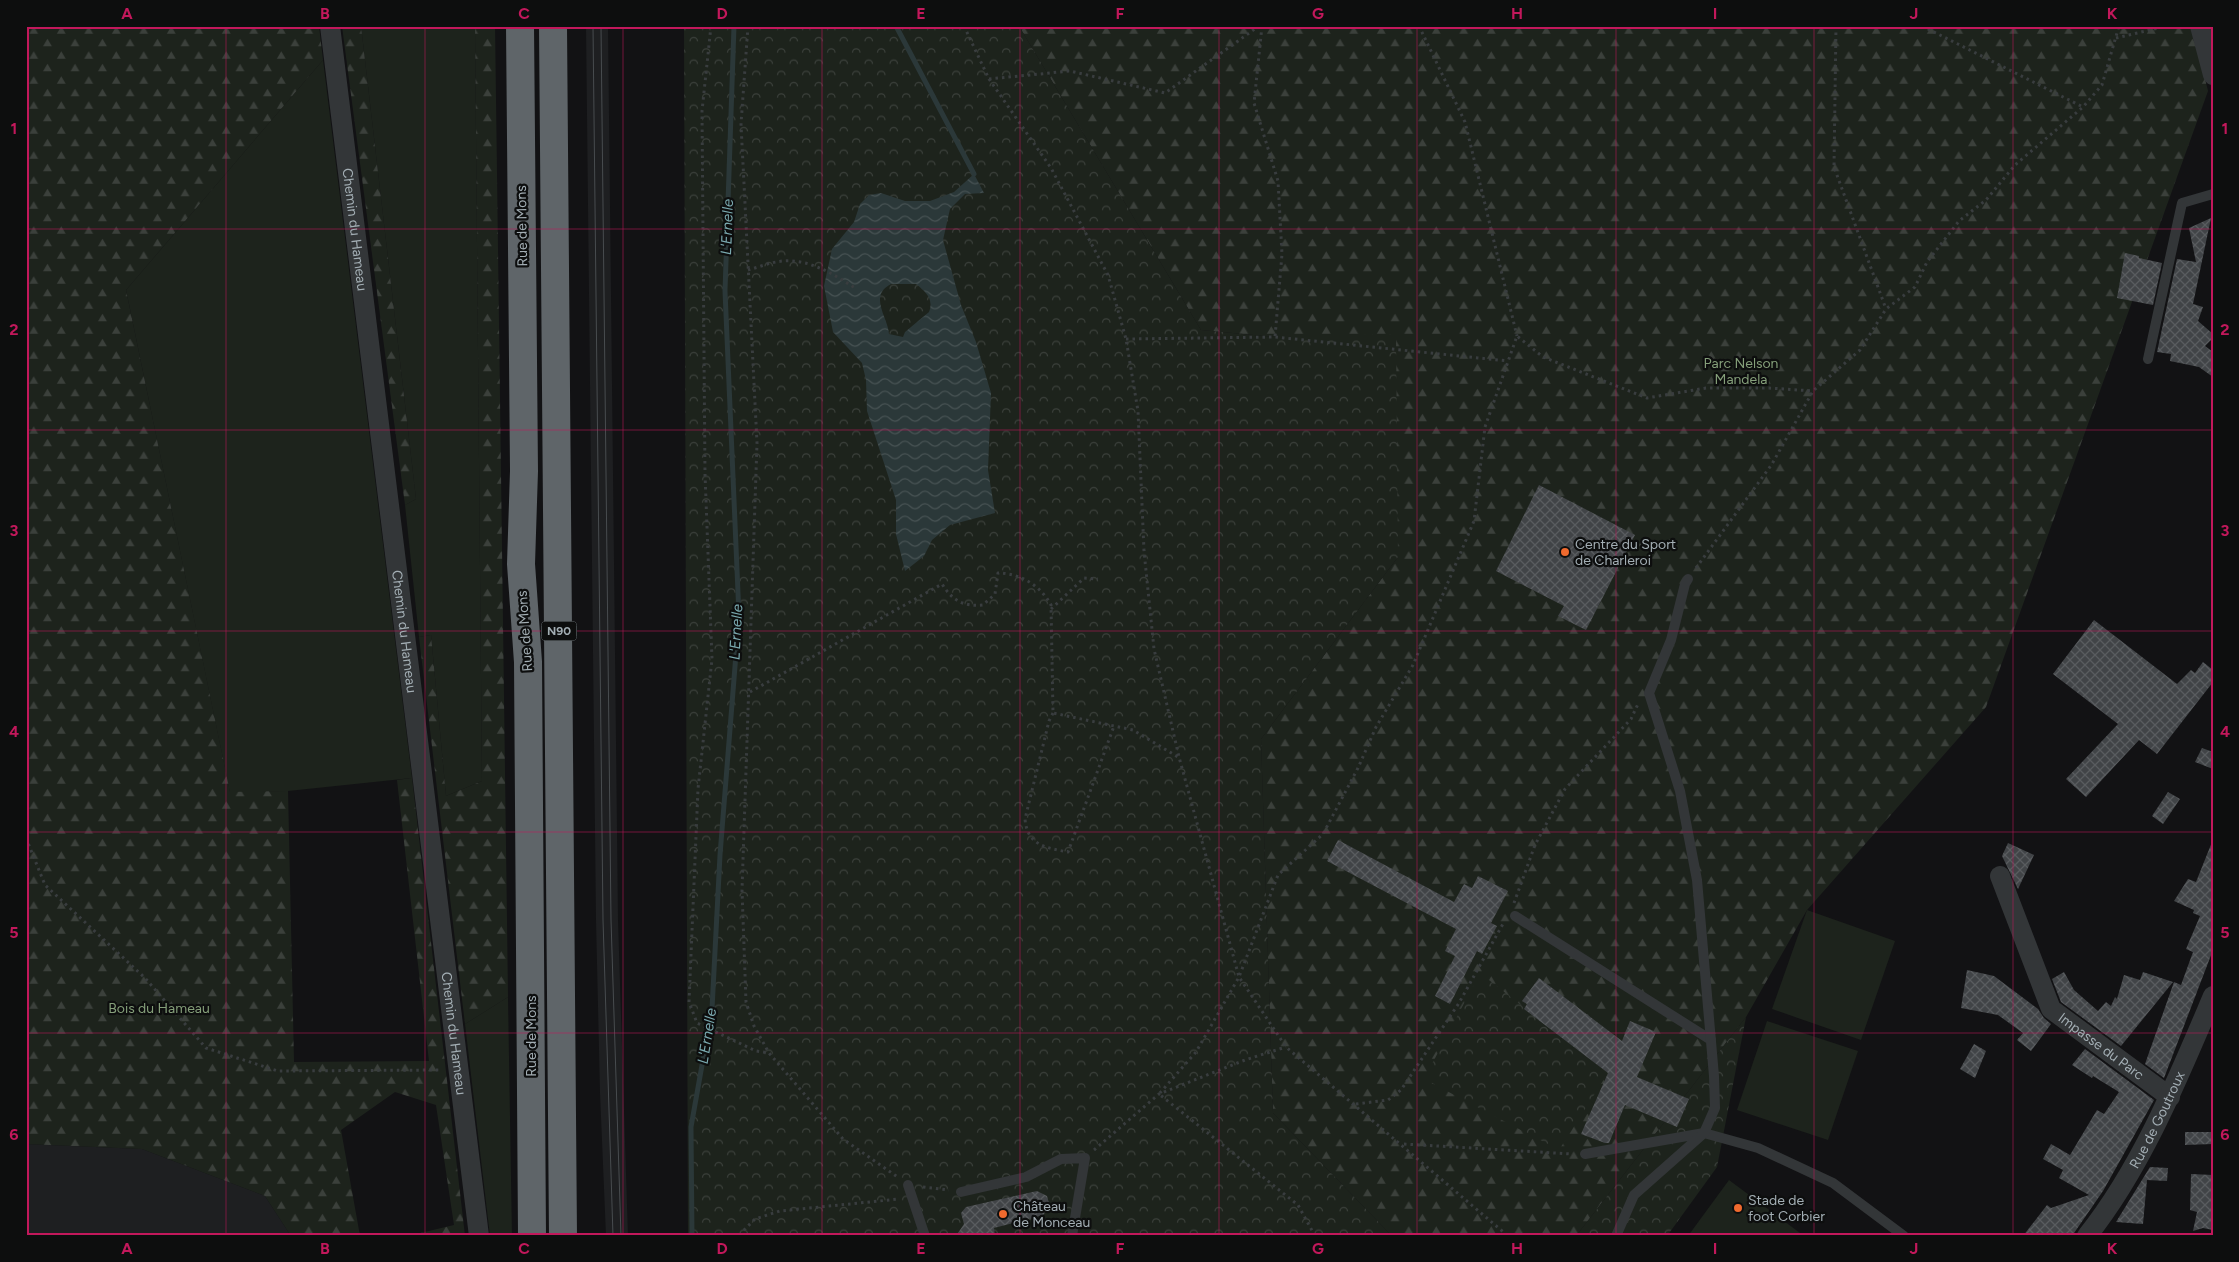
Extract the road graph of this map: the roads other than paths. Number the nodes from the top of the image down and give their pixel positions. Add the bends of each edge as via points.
1 (330, 26) edge
2 (520, 26) edge
3 (553, 26) edge
4 (2200, 26) edge
5 (2213, 75) edge
6 (2213, 194) edge
7 (2148, 359) dead end
8 (1688, 579) road end
9 (2000, 876) dead end
10 (1511, 913) road end
11 (2213, 996) edge
12 (1711, 1040) junction
13 (2170, 1097) junction
14 (1704, 1133) junction
15 (1585, 1154) road end
16 (908, 1185) road end
17 (961, 1192) road end
18 (479, 1236) edge
19 (532, 1236) edge
20 (563, 1236) edge
21 (925, 1236) edge
22 (1072, 1236) edge
23 (1616, 1236) edge
24 (1904, 1236) edge
25 (2087, 1236) edge

1 - 18 street, Chemin du Hameau
2 - 19 highway, Rue de Mons / N90 via 524,471 521,564 528,662
3 - 20 highway, N90
4 - 5 street
6 - 7 lane via 2182,203
8 - 12 lane via 1671,640 1649,693 1680,791 1697,880
9 - 13 street, Impasse du Parc via 2051,1009
10 - 12 lane
11 - 13 street, Rue de Goutroux
12 - 14 lane via 1714,1108
13 - 25 street, Rue de Goutroux via 2109,1209
14 - 15 lane
14 - 23 lane via 1634,1195
14 - 24 lane via 1758,1148 1834,1183
16 - 21 lane
17 - 22 lane via 1026,1177 1061,1159 1085,1158

